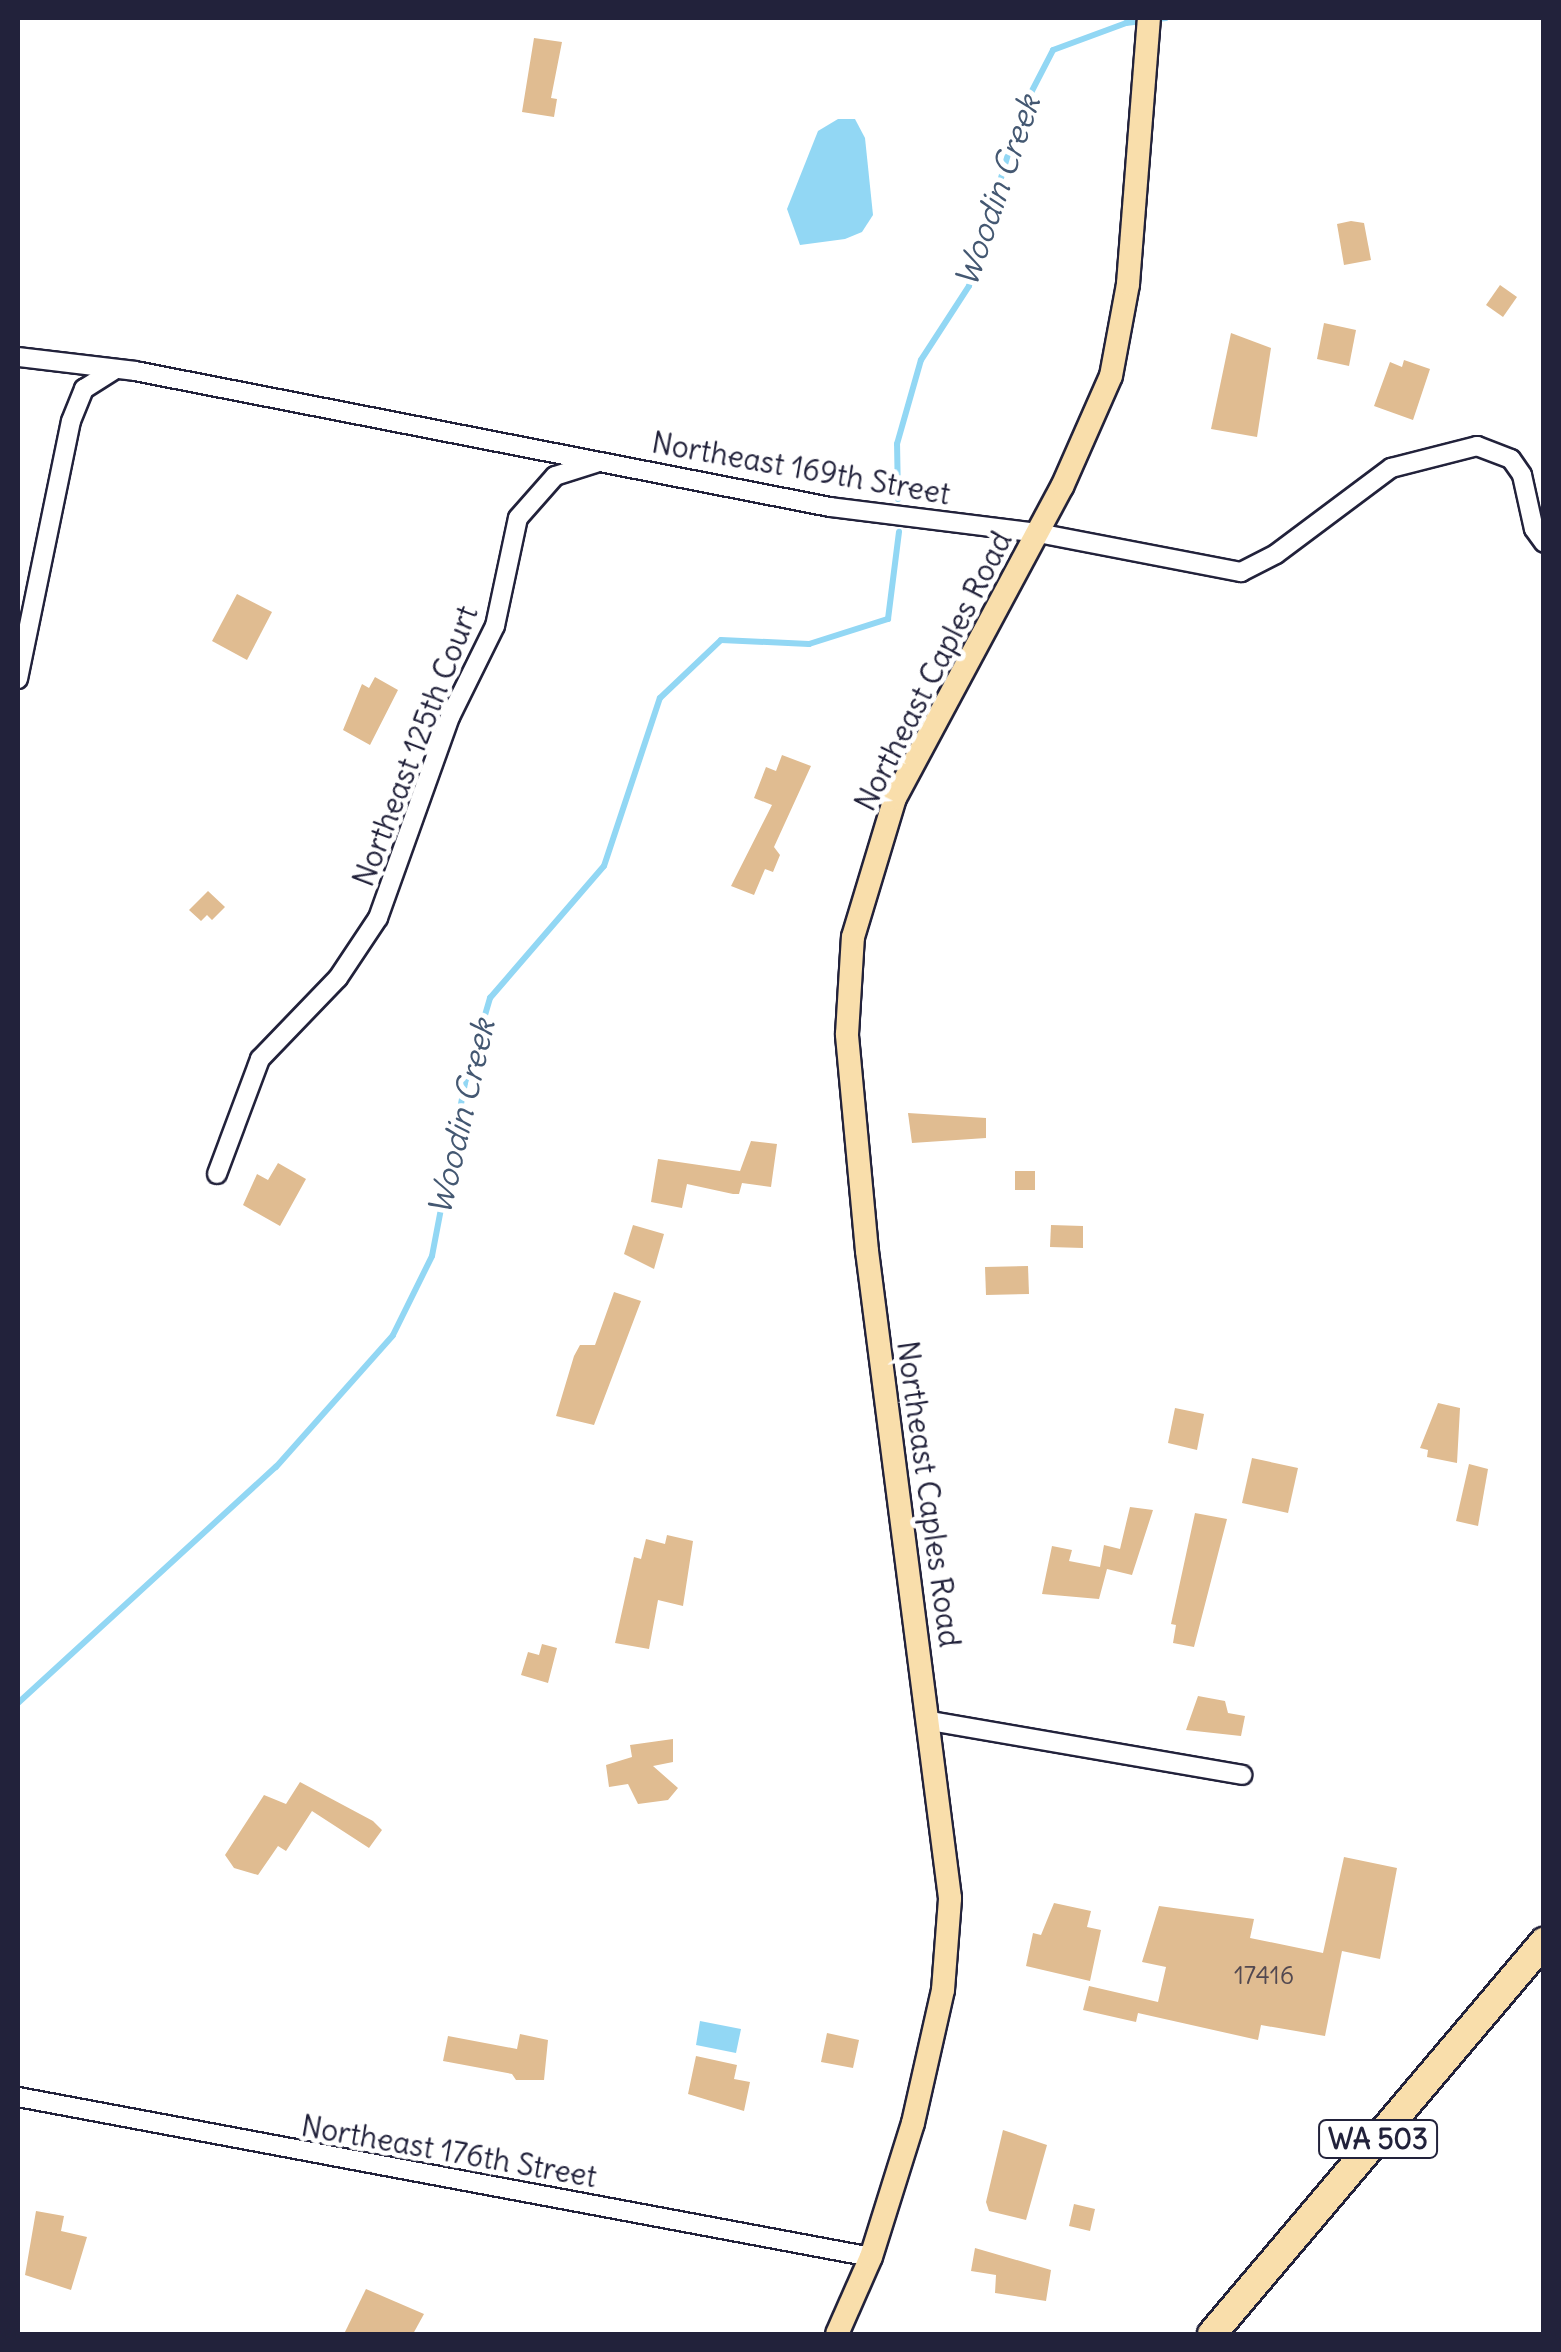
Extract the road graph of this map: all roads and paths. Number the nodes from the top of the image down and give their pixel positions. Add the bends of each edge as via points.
1 (1148, 21) edge
2 (18, 357) edge
3 (114, 370) junction
4 (606, 462) junction
5 (1038, 532) junction
6 (1544, 542) edge
7 (18, 679) edge
8 (217, 1174) dead end
9 (930, 1721) junction
10 (1242, 1775) dead end
11 (1544, 1942) edge
12 (18, 2097) edge
13 (872, 2256) junction
14 (837, 2334) edge
15 (1212, 2334) edge

1 - 5 main road, Northeast Caples Road via 1118,346 1092,424
2 - 3 street, Northeast 169th Street
3 - 4 street, Northeast 169th Street
3 - 7 street via 84,389 71,421
4 - 5 street, Northeast 169th Street via 830,507
4 - 8 street, Northeast 125th Court via 566,470 528,502 512,537 495,626 450,717 378,918 338,978 260,1059
5 - 6 street, Northeast 169th Street via 1241,572 1276,554 1391,468 1476,446 1511,459
5 - 9 main road, Northeast Caples Road via 896,798 860,903 848,982 869,1269
9 - 10 street
9 - 13 main road, Northeast Caples Road via 947,1847 947,1957 913,2122
11 - 15 highway, WA 503
12 - 13 street, Northeast 176th Street
13 - 14 main road, Northeast Caples Road

